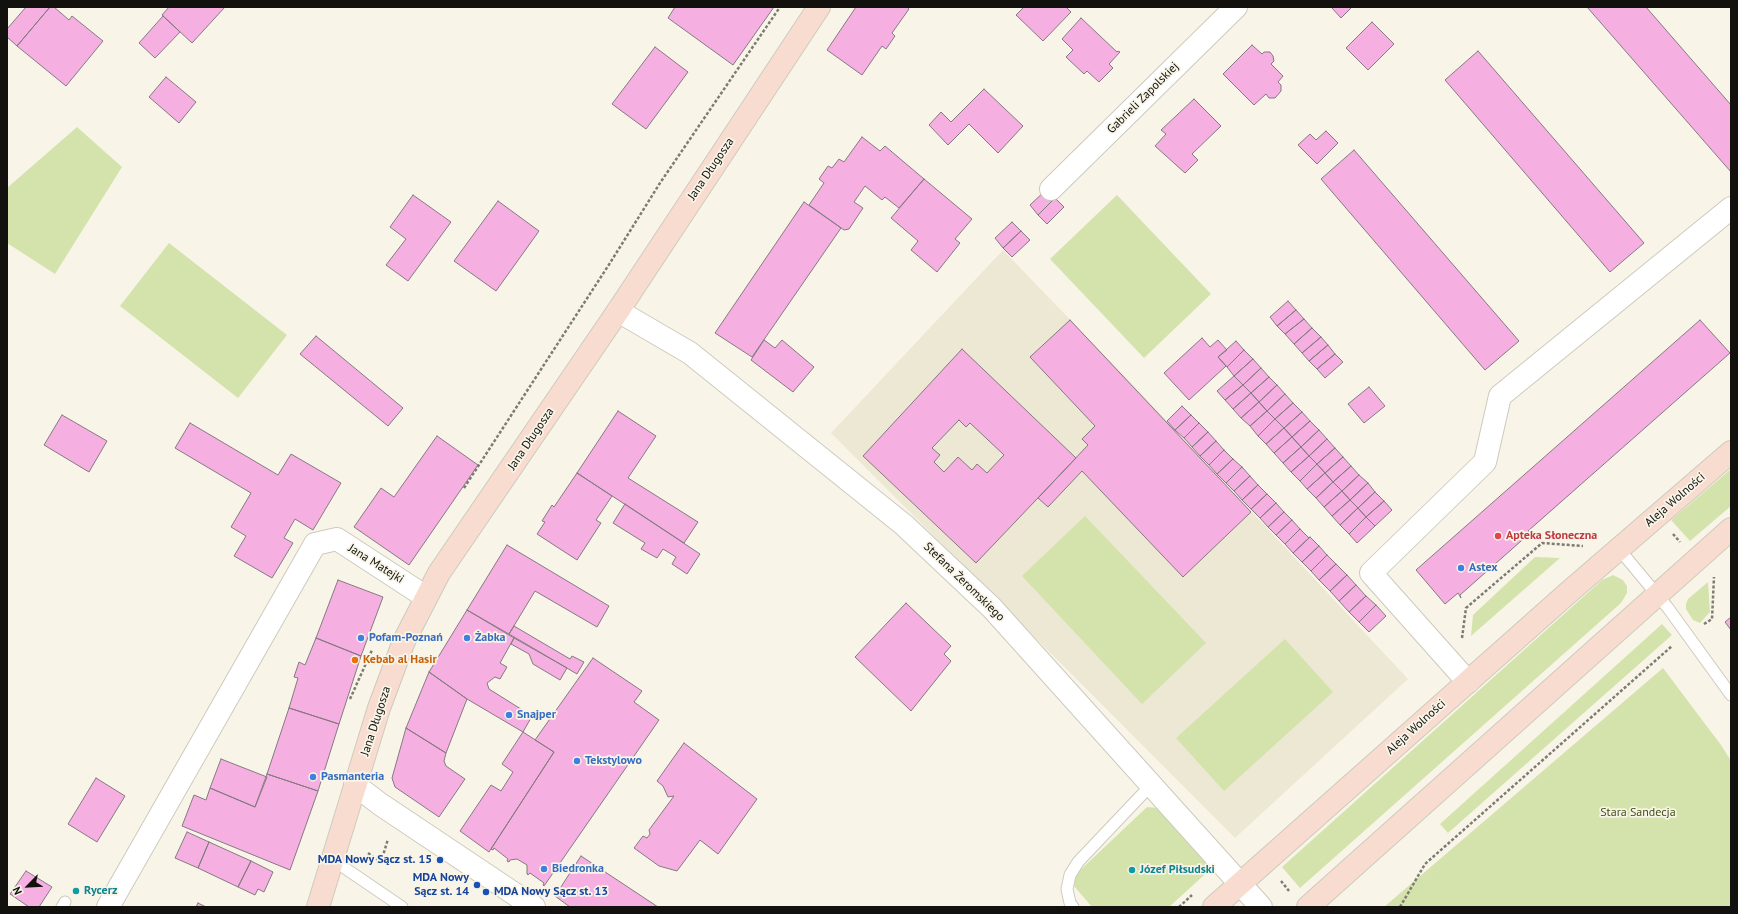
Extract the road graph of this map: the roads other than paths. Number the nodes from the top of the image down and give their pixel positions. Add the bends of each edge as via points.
1 (819, 7) edge
2 (1236, 7) edge
3 (1051, 189) dead end
4 (1731, 208) edge
5 (618, 311) junction
6 (1731, 452) edge
7 (1731, 529) edge
8 (1619, 549) junction
9 (1658, 594) junction
10 (426, 597) junction
11 (1468, 682) junction
12 (1731, 695) edge
13 (1152, 784) junction
14 (355, 785) junction
15 (333, 860) junction
16 (1239, 884) junction
17 (108, 907) edge
18 (318, 907) edge
19 (402, 907) edge
20 (534, 907) edge
21 (1073, 907) edge
22 (1214, 907) edge
23 (1261, 907) edge
24 (1308, 907) edge

1 - 5 street, Jana Długosza
2 - 3 street, Gabrieli Zapolskiej
4 - 11 street via 1500,396 1485,462 1371,573
5 - 10 street, Jana Długosza
5 - 13 street, Stefana Żeromskiego via 690,353 904,525 992,608
6 - 8 street, Aleja Wolności
7 - 9 street
8 - 9 lane
8 - 11 street, Aleja Wolności
9 - 12 lane
9 - 24 street
10 - 14 street, Jana Długosza via 404,641 379,708
10 - 17 street, Jana Matejki via 337,539 315,544
11 - 16 street, Aleja Wolności
13 - 16 street, Stefana Żeromskiego
13 - 21 lane via 1078,862 1070,875 1067,889
14 - 15 street, Jana Długosza
14 - 20 street
15 - 18 street, Jana Długosza
15 - 19 lane
16 - 22 street, Aleja Wolności
16 - 23 street, Stefana Żeromskiego

